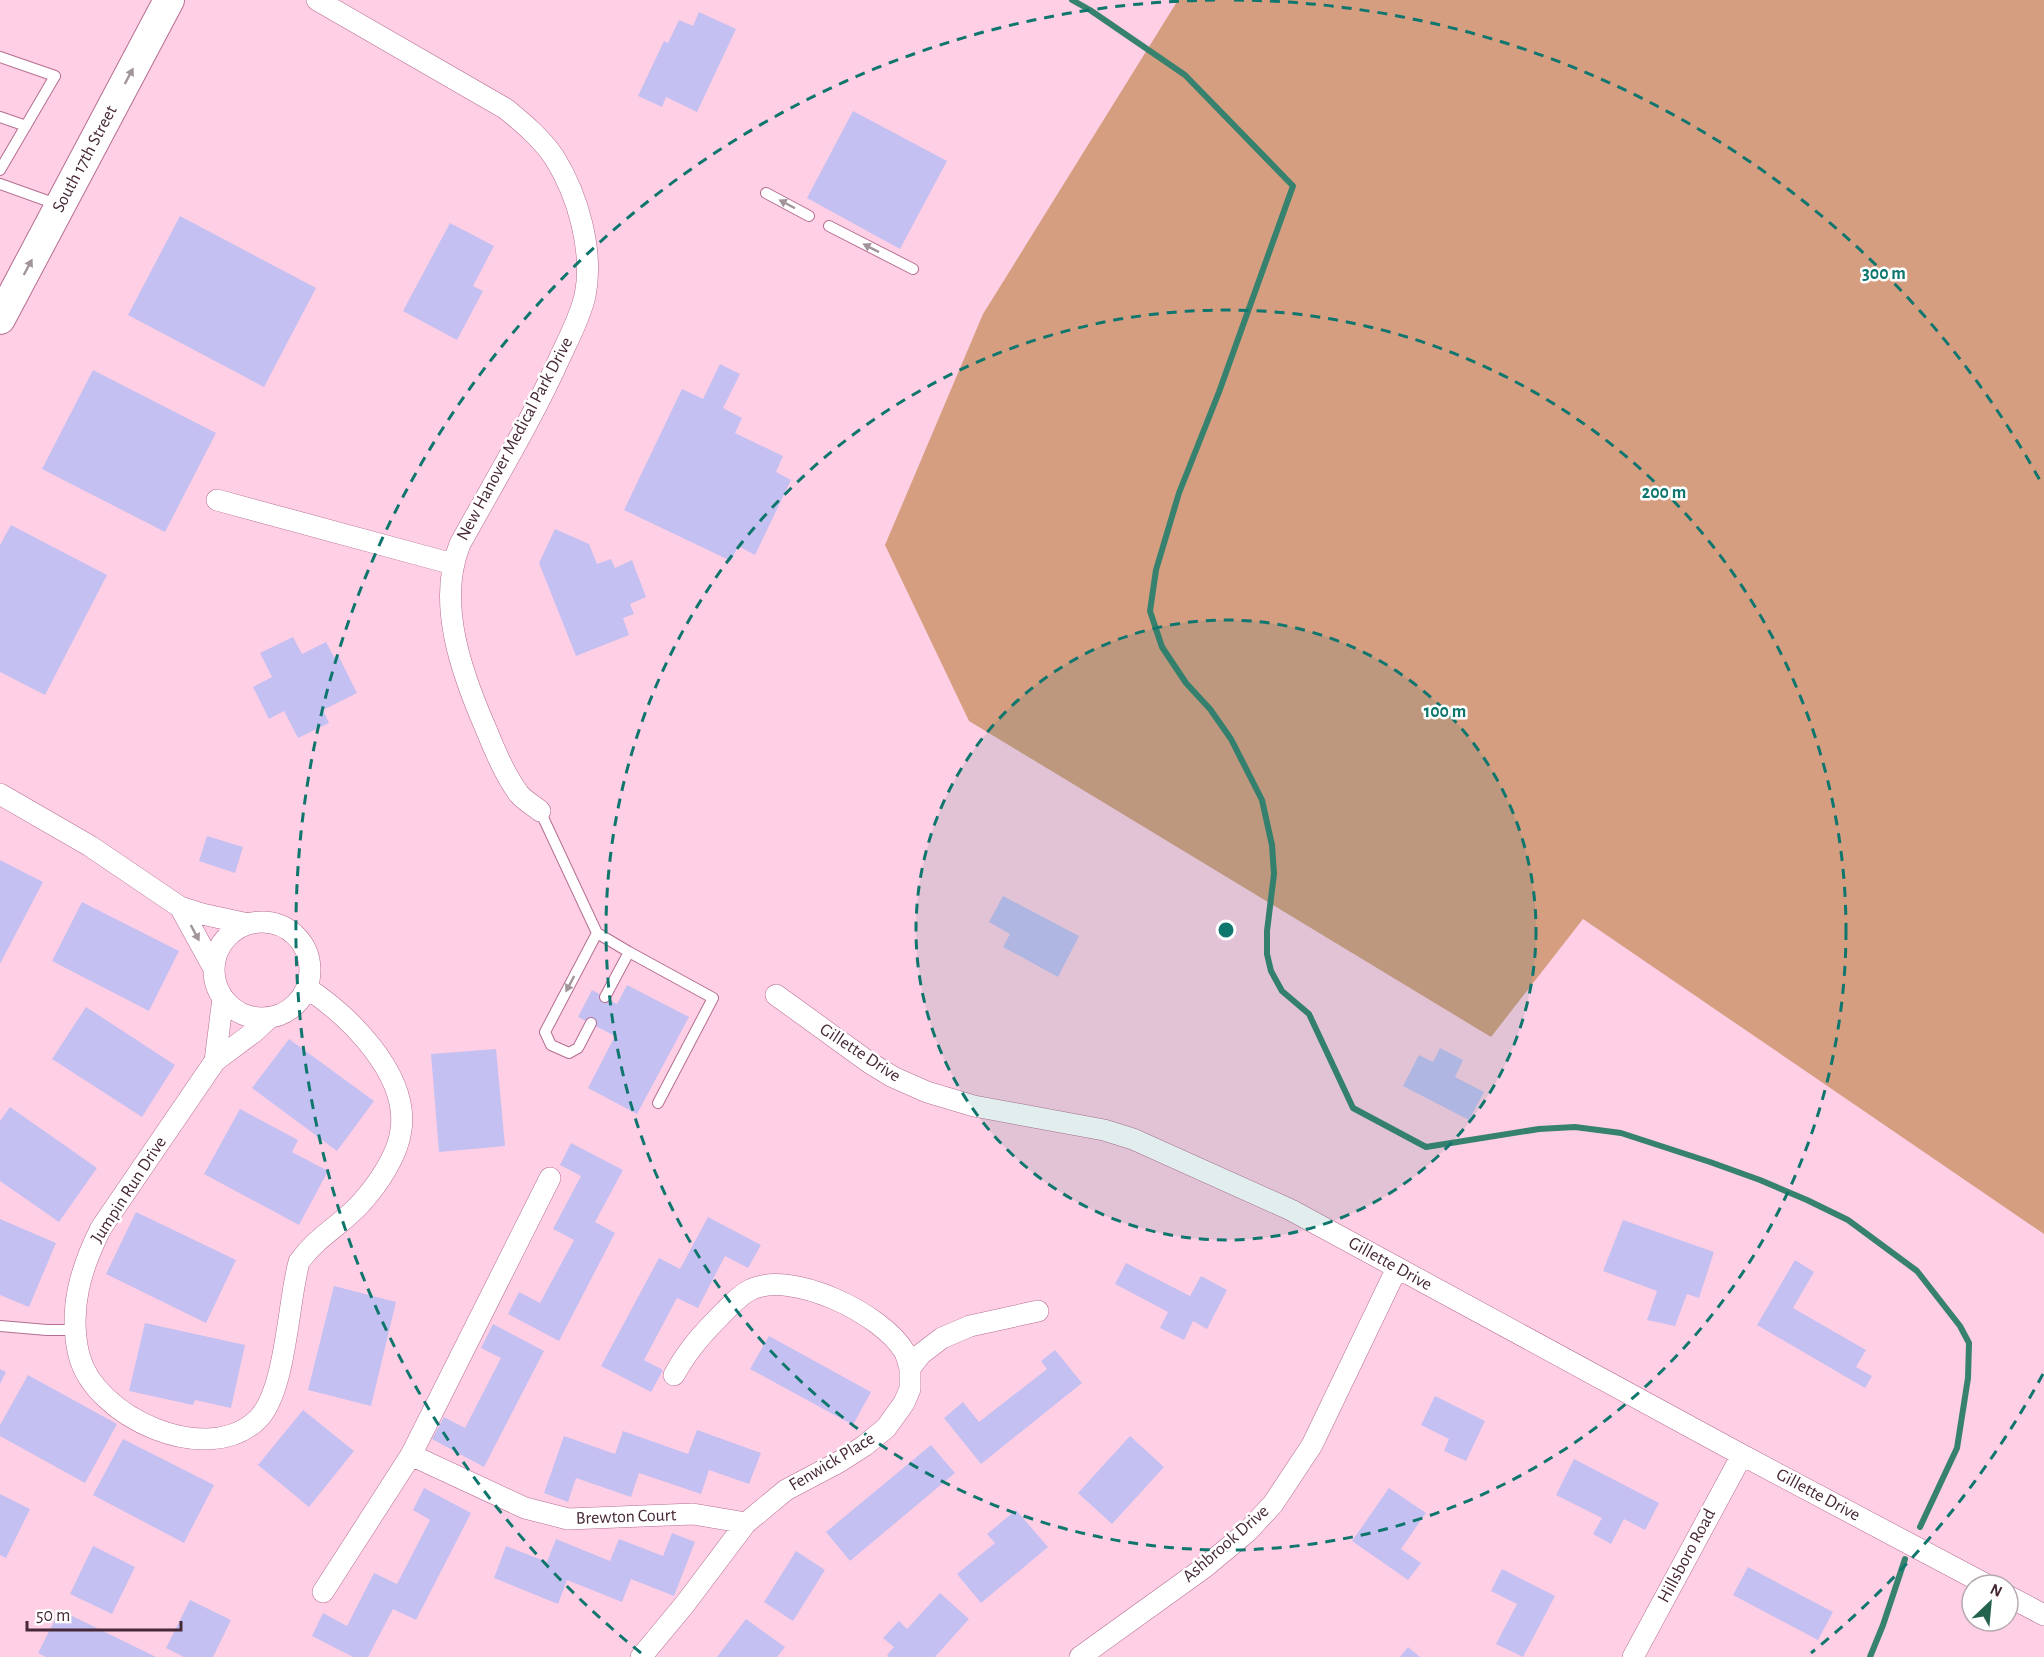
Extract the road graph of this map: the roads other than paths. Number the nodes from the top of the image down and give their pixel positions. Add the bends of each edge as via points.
1 (169, 0) edge
2 (317, 0) edge
3 (0, 57) edge
4 (0, 117) edge
5 (26, 126) junction
6 (0, 170) edge
7 (0, 184) edge
8 (766, 193) dead end
9 (61, 205) junction
10 (809, 216) dead end
11 (829, 226) dead end
12 (913, 269) dead end
13 (0, 318) edge
14 (217, 500) dead end
15 (453, 564) junction
16 (0, 794) edge
17 (540, 811) joint
18 (180, 907) junction
19 (248, 924) junction
20 (597, 933) junction
21 (629, 952) junction
22 (213, 967) junction
23 (307, 988) junction
24 (776, 995) dead end
25 (605, 997) dead end
26 (222, 998) junction
27 (269, 1018) junction
28 (591, 1023) dead end
29 (215, 1061) junction
30 (658, 1103) dead end
31 (550, 1178) dead end
32 (1397, 1268) junction
33 (1038, 1311) dead end
34 (0, 1326) edge
35 (75, 1330) junction
36 (910, 1368) junction
37 (674, 1375) dead end
38 (411, 1455) junction
39 (1742, 1455) junction
40 (746, 1523) junction
41 (1964, 1573) edge
42 (323, 1592) dead end
43 (2020, 1602) edge
44 (2044, 1615) edge
45 (641, 1657) edge
46 (1080, 1657) edge
47 (1633, 1657) edge

9 -> 1 main road, South 17th Street
2 - 15 street, New Hanover Medical Park Drive via 506,108 553,155 569,184 579,216 587,278 575,325
3 - 5 lane via 55,76
4 - 5 lane
5 - 6 lane
7 - 9 lane
10 -> 8 lane
13 -> 9 main road, South 17th Street
12 -> 11 lane
14 - 15 street
15 - 17 street, New Hanover Medical Park Drive via 453,629 468,689 496,753 520,795
16 - 18 street, Jumpin Run Drive via 90,846
17 - 20 lane
18 - 19 street, Jumpin Run Drive
18 -> 22 street, Jumpin Run Drive
19 - 22 street via 222,942
19 - 23 street, Jumpin Run Drive via 278,925 299,940 310,963
20 - 21 lane
20 -> 28 lane via 545,1032 551,1045 569,1053 578,1048
21 - 25 lane
21 - 30 lane via 713,998
22 - 26 street, Jumpin Run Drive
23 - 27 street, Jumpin Run Drive via 292,1008
23 - 35 street, Jumpin Run Drive via 349,1021 392,1078 400,1102 401,1131 383,1173 362,1202 315,1241 299,1262 278,1380 258,1419 235,1435 201,1440 144,1424 121,1411 97,1387 79,1357
24 - 32 street, Gillette Drive via 870,1063 927,1092 974,1106 1133,1139 1291,1210
26 - 27 street via 244,1015
26 - 29 street, Jumpin Run Drive
27 - 29 street, Jumpin Run Drive
29 - 35 street, Jumpin Run Drive via 101,1228 78,1282
31 - 38 street
32 - 39 street, Gillette Drive
32 - 46 street, Ashbrook Drive via 1312,1446 1273,1504 1205,1567
33 - 36 street via 970,1326 942,1338
34 - 35 lane
36 - 37 street via 903,1350 858,1311 822,1293 782,1285 752,1289 740,1296 698,1338
36 - 40 street, Fenwick Place via 907,1396 886,1428 839,1462 786,1490
38 - 40 street, Brewton Court via 525,1508 568,1519 693,1514
38 - 42 street
39 - 41 street, Gillette Drive
39 - 47 street, Hillsboro Road
40 - 45 street, Fenwick Place
43 - 44 street

